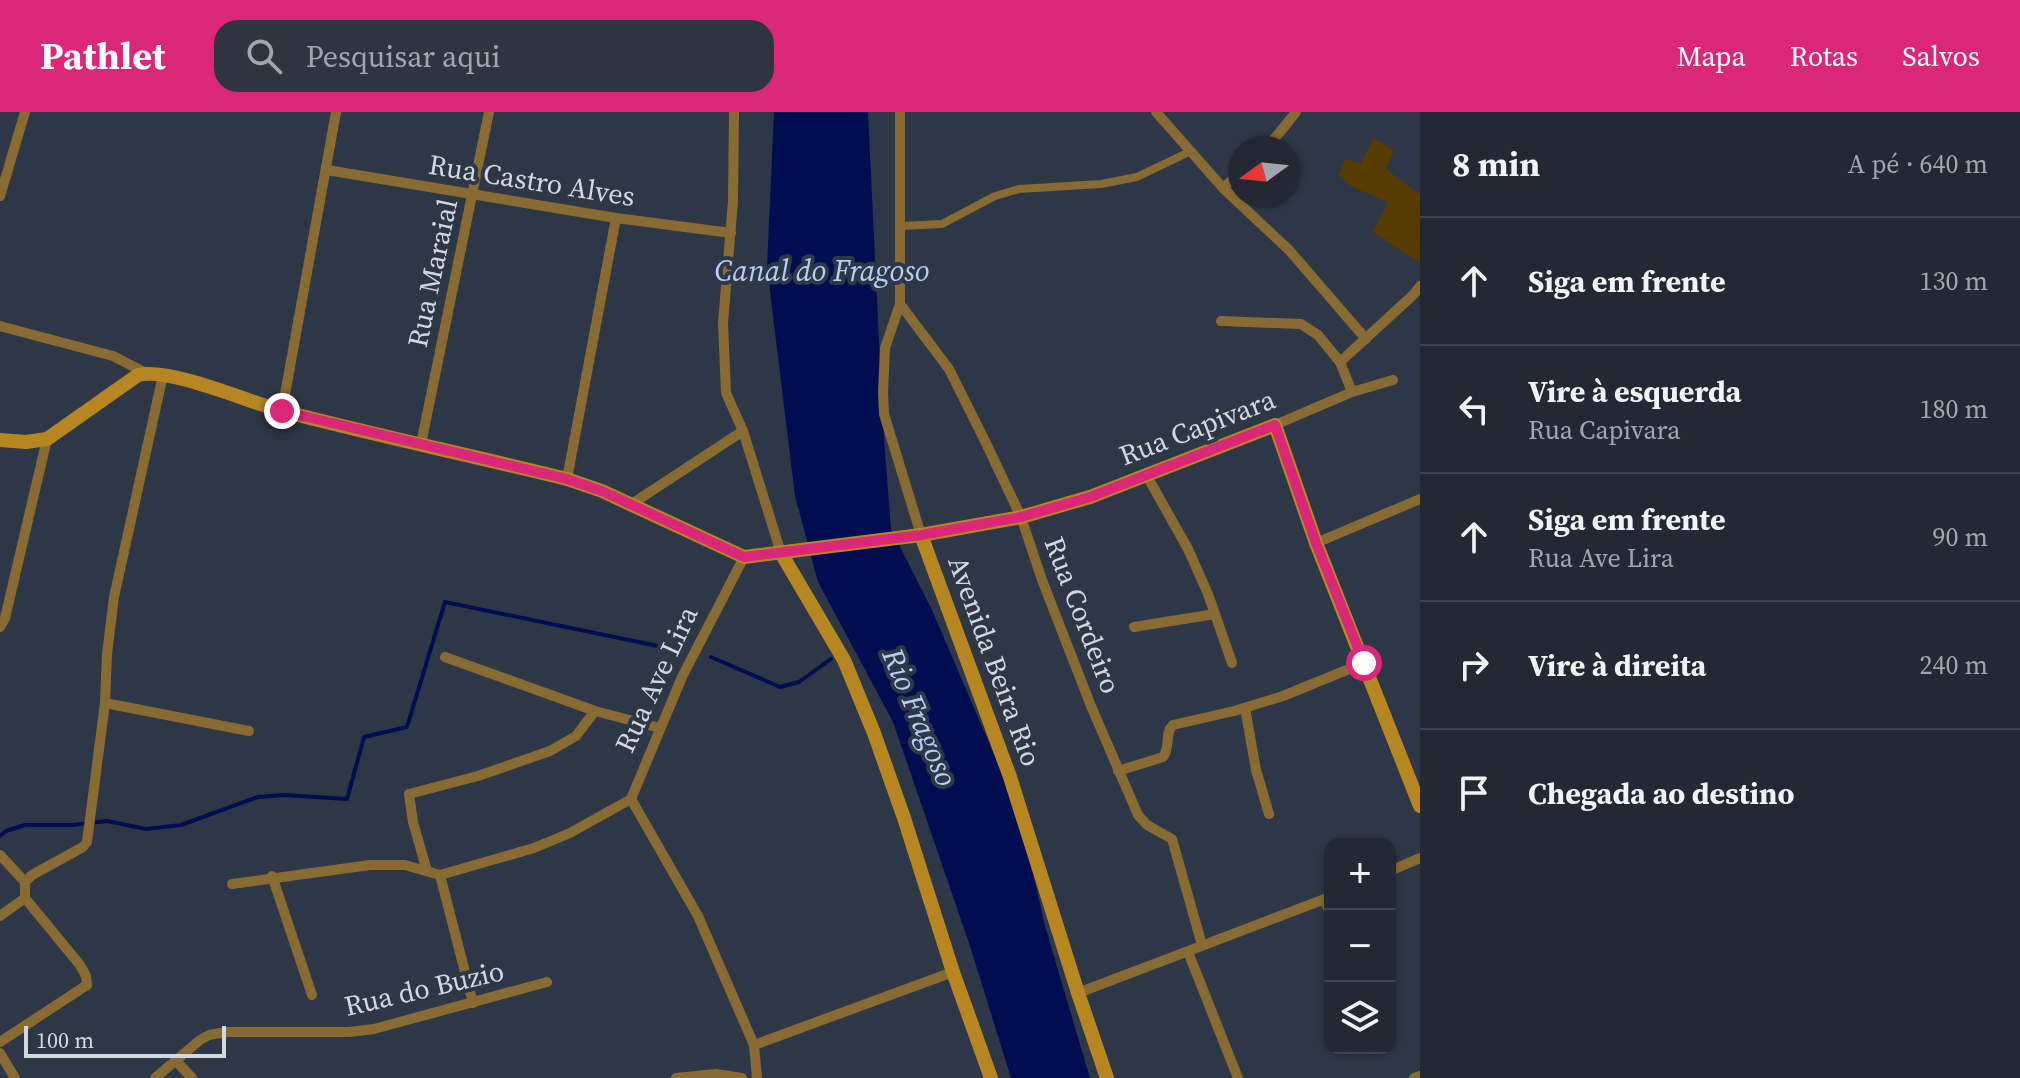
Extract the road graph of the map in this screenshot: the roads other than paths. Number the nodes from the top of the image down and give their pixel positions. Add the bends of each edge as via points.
1 (336, 112) edge
2 (489, 112) edge
3 (734, 112) edge
4 (900, 112) edge
5 (1156, 112) edge
6 (1296, 112) edge
7 (21, 113) edge
8 (1277, 136) edge
9 (1189, 152) junction
10 (327, 170) junction
11 (1228, 184) edge
12 (1223, 188) junction
13 (473, 195) junction
14 (0, 196) edge
15 (616, 218) junction
16 (901, 226) junction
17 (731, 233) junction
18 (1420, 286) edge
19 (900, 304) junction
20 (1221, 321) dead end
21 (0, 326) edge
22 (1366, 339) junction
23 (1340, 362) junction
24 (147, 373) junction
25 (163, 375) junction
26 (1393, 380) dead end
27 (1352, 392) junction
28 (282, 411) junction
29 (1275, 425) junction
30 (743, 431) junction
31 (47, 439) junction
32 (0, 440) edge
33 (421, 444) junction
34 (1147, 476) junction
35 (567, 479) junction
36 (1420, 499) edge
37 (630, 505) junction
38 (1021, 517) junction
39 (921, 535) junction
40 (1316, 543) junction
41 (787, 551) junction
42 (744, 557) junction
43 (1215, 614) junction
44 (0, 627) edge
45 (1134, 627) dead end
46 (445, 657) dead end
47 (1232, 663) dead end
48 (1364, 663) junction
49 (105, 703) junction
50 (1245, 708) junction
51 (595, 711) junction
52 (660, 728) junction
53 (249, 731) dead end
54 (1118, 771) junction
55 (631, 799) junction
56 (1420, 806) edge
57 (1269, 814) dead end
58 (0, 855) edge
59 (1420, 858) edge
60 (1396, 868) edge
61 (427, 871) junction
62 (440, 875) junction
63 (272, 876) junction
64 (25, 882) junction
65 (232, 884) dead end
66 (25, 898) junction
67 (1324, 899) edge
68 (0, 916) edge
69 (1202, 945) junction
70 (1188, 952) junction
71 (953, 972) junction
72 (547, 982) dead end
73 (1078, 993) junction
74 (312, 995) dead end
75 (473, 1003) junction
76 (0, 1042) edge
77 (754, 1045) junction
78 (0, 1053) edge
79 (176, 1061) junction
80 (1420, 1076) edge
81 (15, 1078) edge
82 (155, 1078) edge
83 (192, 1078) edge
84 (676, 1078) edge
85 (742, 1078) edge
86 (757, 1078) edge
87 (991, 1078) edge
88 (1107, 1078) edge
89 (1238, 1078) edge
90 (1414, 1078) edge

1 - 10 street
2 - 13 street, Rua Maraial
3 - 17 street
4 - 16 street, Avenida Beira Rio
5 - 9 street
6 - 8 street
7 - 14 street
9 - 12 street
9 - 16 street via 1137,177 1019,189 942,224
10 - 13 street, Rua Castro Alves
10 - 28 street
11 - 12 street
12 - 22 street via 1289,250
13 - 15 street, Rua Castro Alves
13 - 33 street, Rua Maraial
15 - 17 street, Rua Castro Alves
15 - 35 street
16 - 19 street, Avenida Beira Rio
17 - 30 street via 723,344 726,393
18 - 22 street
19 - 38 street, Rua Cordeiro via 949,369
19 - 39 street, Avenida Beira Rio via 885,348 884,414
20 - 23 street via 1301,324
21 - 24 street via 113,356
22 - 23 street
23 - 27 street
24 - 25 main road
24 - 31 main road
25 - 28 main road
25 - 49 street via 114,597
26 - 27 street, Rua Capivara
27 - 29 street, Rua Capivara
28 - 33 main road
29 - 34 main road, Rua Capivara
29 - 40 main road
30 - 37 street
30 - 41 street
31 - 32 main road
31 - 44 street
33 - 35 main road
34 - 38 main road, Rua Capivara
34 - 43 street via 1188,549
35 - 37 main road
36 - 40 street
37 - 42 main road
38 - 39 main road, Rua Capivara
38 - 54 street, Rua Cordeiro
39 - 41 main road
39 - 73 main road, Avenida Beira Rio via 1010,777
40 - 48 main road
41 - 42 main road
41 - 71 main road via 844,660 874,733
42 - 52 street, Rua Ave Lira
43 - 45 street
43 - 47 street
46 - 51 street
48 - 50 street
48 - 56 main road
49 - 53 street
49 - 64 street via 89,834 83,847
50 - 54 street via 1173,725 1163,757
50 - 57 street
51 - 52 street
51 - 61 street via 576,736 550,751 409,794
52 - 55 street, Rua Ave Lira
54 - 69 street, Rua Cordeiro via 1144,822 1172,839
55 - 62 street via 534,848
55 - 77 street via 698,916
58 - 64 street
59 - 60 street
61 - 62 street
61 - 63 street via 370,865
62 - 75 street
63 - 65 street
63 - 74 street
64 - 66 street
66 - 68 street
66 - 76 street via 80,965 87,985
67 - 69 street
69 - 70 street
70 - 73 street
70 - 89 street
71 - 77 street
71 - 87 main road
72 - 75 street, Rua do Buzio
73 - 88 main road, Avenida Beira Rio
75 - 79 street, Rua do Buzio via 374,1029 209,1035
77 - 86 street
78 - 81 street
79 - 82 street, Rua do Buzio
79 - 83 street
80 - 90 street
84 - 85 street

